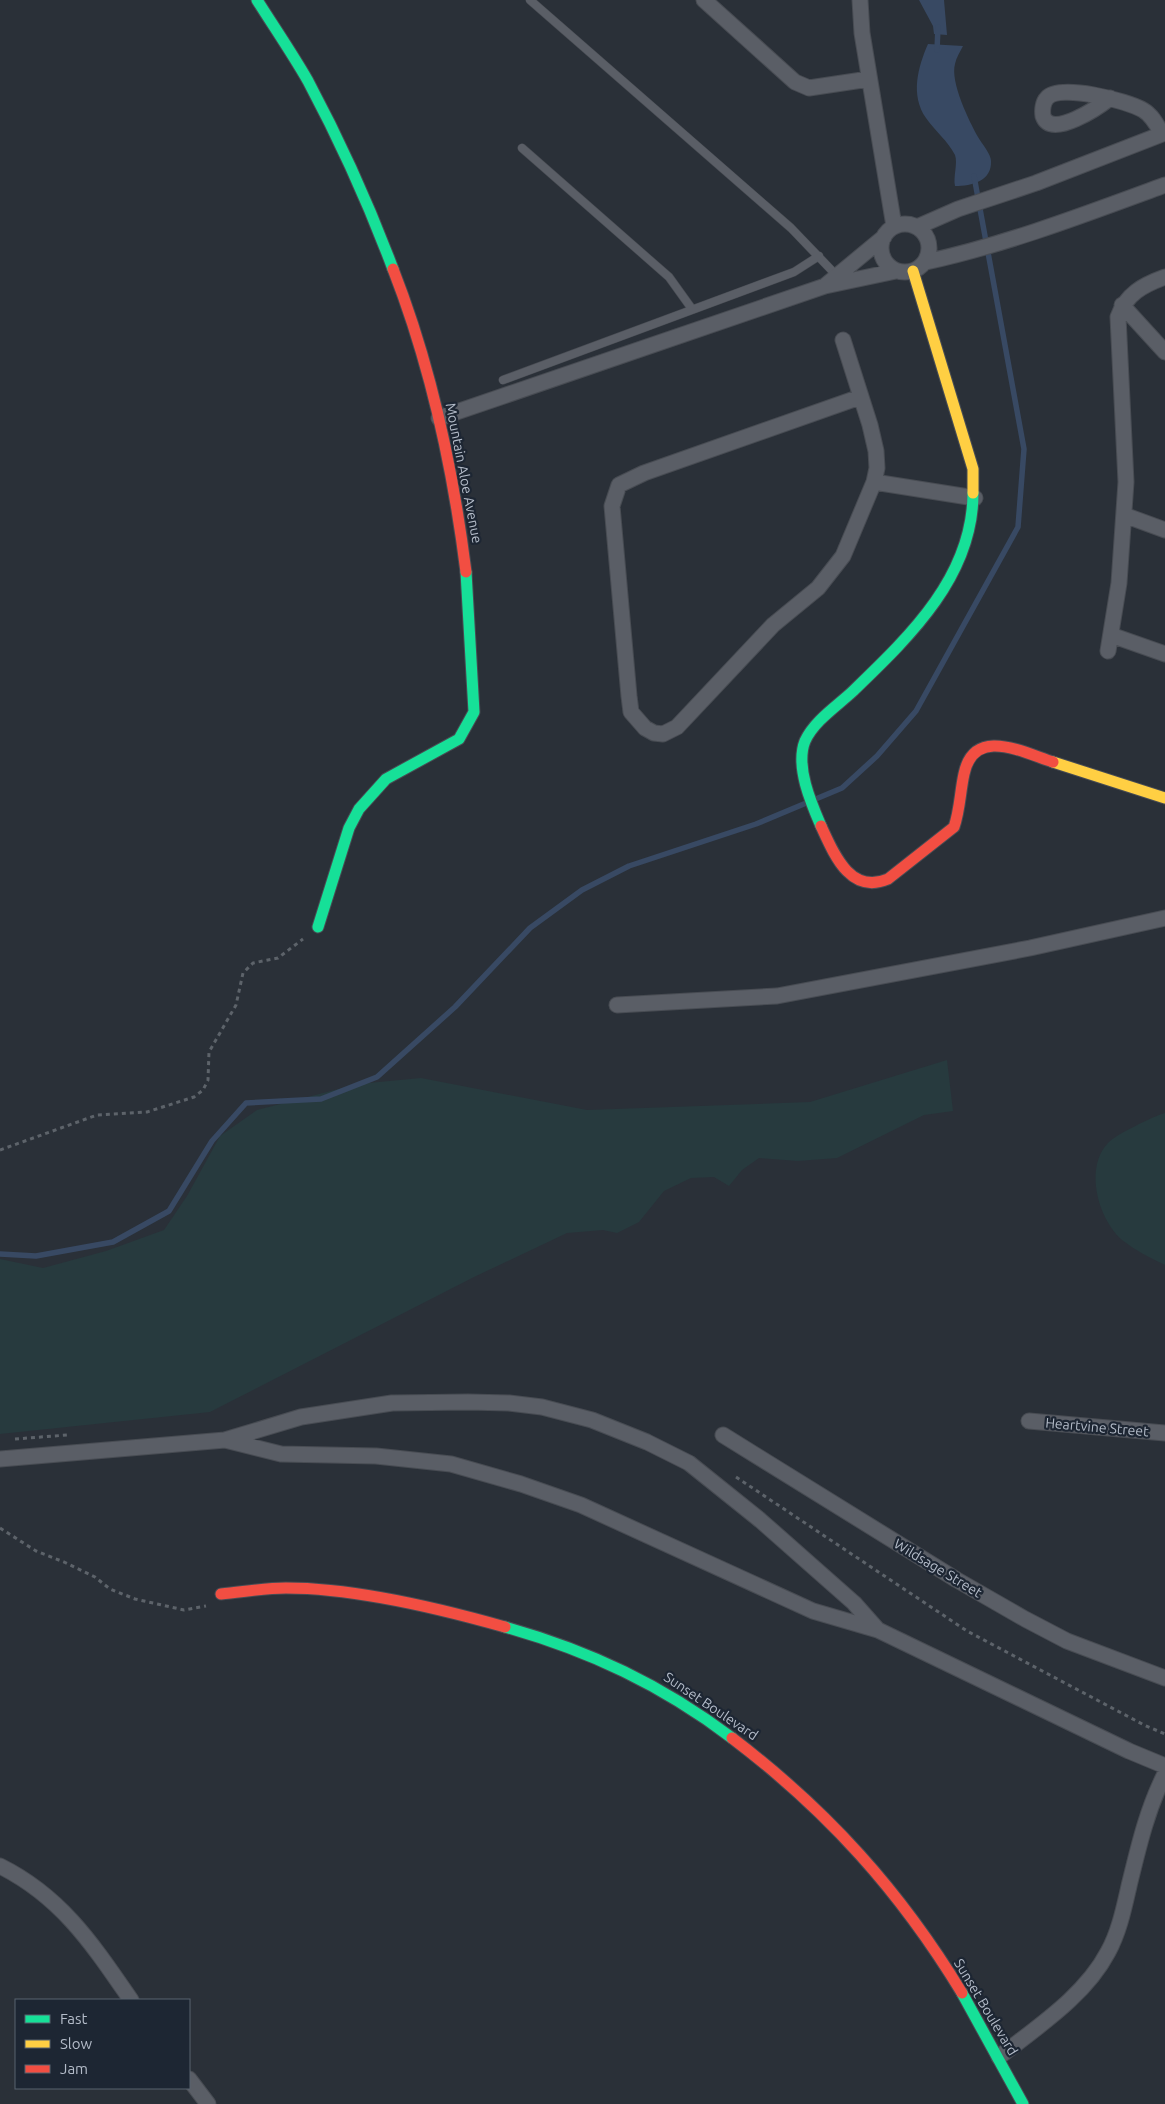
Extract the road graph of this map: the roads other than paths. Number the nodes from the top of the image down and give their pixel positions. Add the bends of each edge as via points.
1 (257, 0) edge
2 (530, 0) edge
3 (704, 0) edge
4 (860, 0) edge
5 (869, 79) junction
6 (1110, 98) dead end
7 (1163, 133) edge
8 (522, 148) dead end
9 (1165, 184) edge
10 (917, 227) junction
11 (889, 232) junction
12 (819, 256) junction
13 (926, 262) junction
14 (896, 271) junction
15 (913, 271) junction
16 (1165, 277) edge
17 (840, 279) junction
18 (1122, 305) junction
19 (692, 310) junction
20 (843, 340) dead end
21 (1165, 352) edge
22 (503, 380) dead end
23 (860, 397) junction
24 (439, 418) junction
25 (874, 482) junction
26 (975, 498) junction
27 (1124, 515) junction
28 (1165, 530) edge
29 (1111, 635) junction
30 (1108, 651) dead end
31 (1165, 654) edge
32 (1165, 798) edge
33 (1165, 918) edge
34 (318, 926) road end
35 (617, 1005) dead end
36 (1029, 1421) dead end
37 (1165, 1433) edge
38 (722, 1435) dead end
39 (225, 1440) junction
40 (0, 1459) edge
41 (221, 1594) road end
42 (878, 1630) junction
43 (1165, 1678) edge
44 (1165, 1766) edge
45 (1165, 1774) edge
46 (0, 1866) edge
47 (130, 1999) edge
48 (999, 2057) junction
49 (190, 2080) edge
50 (208, 2104) edge
51 (1023, 2104) edge

1 - 24 street, Mountain Aloe Avenue via 307,80 380,234 414,324
2 - 12 lane
3 - 5 street via 796,82 809,88
4 - 5 street
5 - 11 street
6 - 7 street via 1144,110
7 - 10 street
8 - 19 lane via 668,277
9 - 13 street via 978,251
10 - 11 street via 902,224
10 - 13 street via 928,239
11 - 14 street via 881,245 884,260
11 - 17 street
12 - 17 lane
12 - 19 lane via 794,272
13 - 15 street
14 - 15 street
14 - 17 street
15 - 26 street via 973,469
16 - 18 street via 1136,290
17 - 24 street
18 - 21 street
18 - 27 street via 1118,317 1126,482
19 - 22 lane
20 - 23 street
23 - 25 street via 876,451
23 - 25 street via 635,476 618,485 612,506 629,696 631,712 637,721 654,733 663,734 677,727 773,625 818,588 843,556
24 - 34 street, Mountain Aloe Avenue via 466,560 474,712 459,739 386,779 359,809 349,828
25 - 26 street
26 - 32 street via 967,543 945,593 916,629 829,714 805,742 801,753 803,779 841,865 859,881 878,883 888,879 954,827 959,818 967,763 988,744 1000,745
27 - 28 street
27 - 29 street
29 - 30 street
29 - 31 street
33 - 35 street via 1030,948 777,996
36 - 37 street, Heartvine Street
38 - 43 street, Wildsage Street via 1025,1619 1067,1641
39 - 40 street
39 - 42 street via 281,1454 376,1456 451,1464 581,1505 813,1611
39 - 42 street via 301,1418 392,1403 509,1403 592,1420 690,1464 760,1520 854,1603
41 - 48 street, Sunset Boulevard via 285,1588 331,1590 476,1618 578,1650 660,1688 764,1760 808,1799 855,1848 935,1950
42 - 44 street
45 - 48 street via 1155,1794 1121,1919 1108,1952 1089,1979 1058,2009
46 - 47 street via 30,1882 62,1909 91,1943
48 - 51 street, Sunset Boulevard
49 - 50 street

